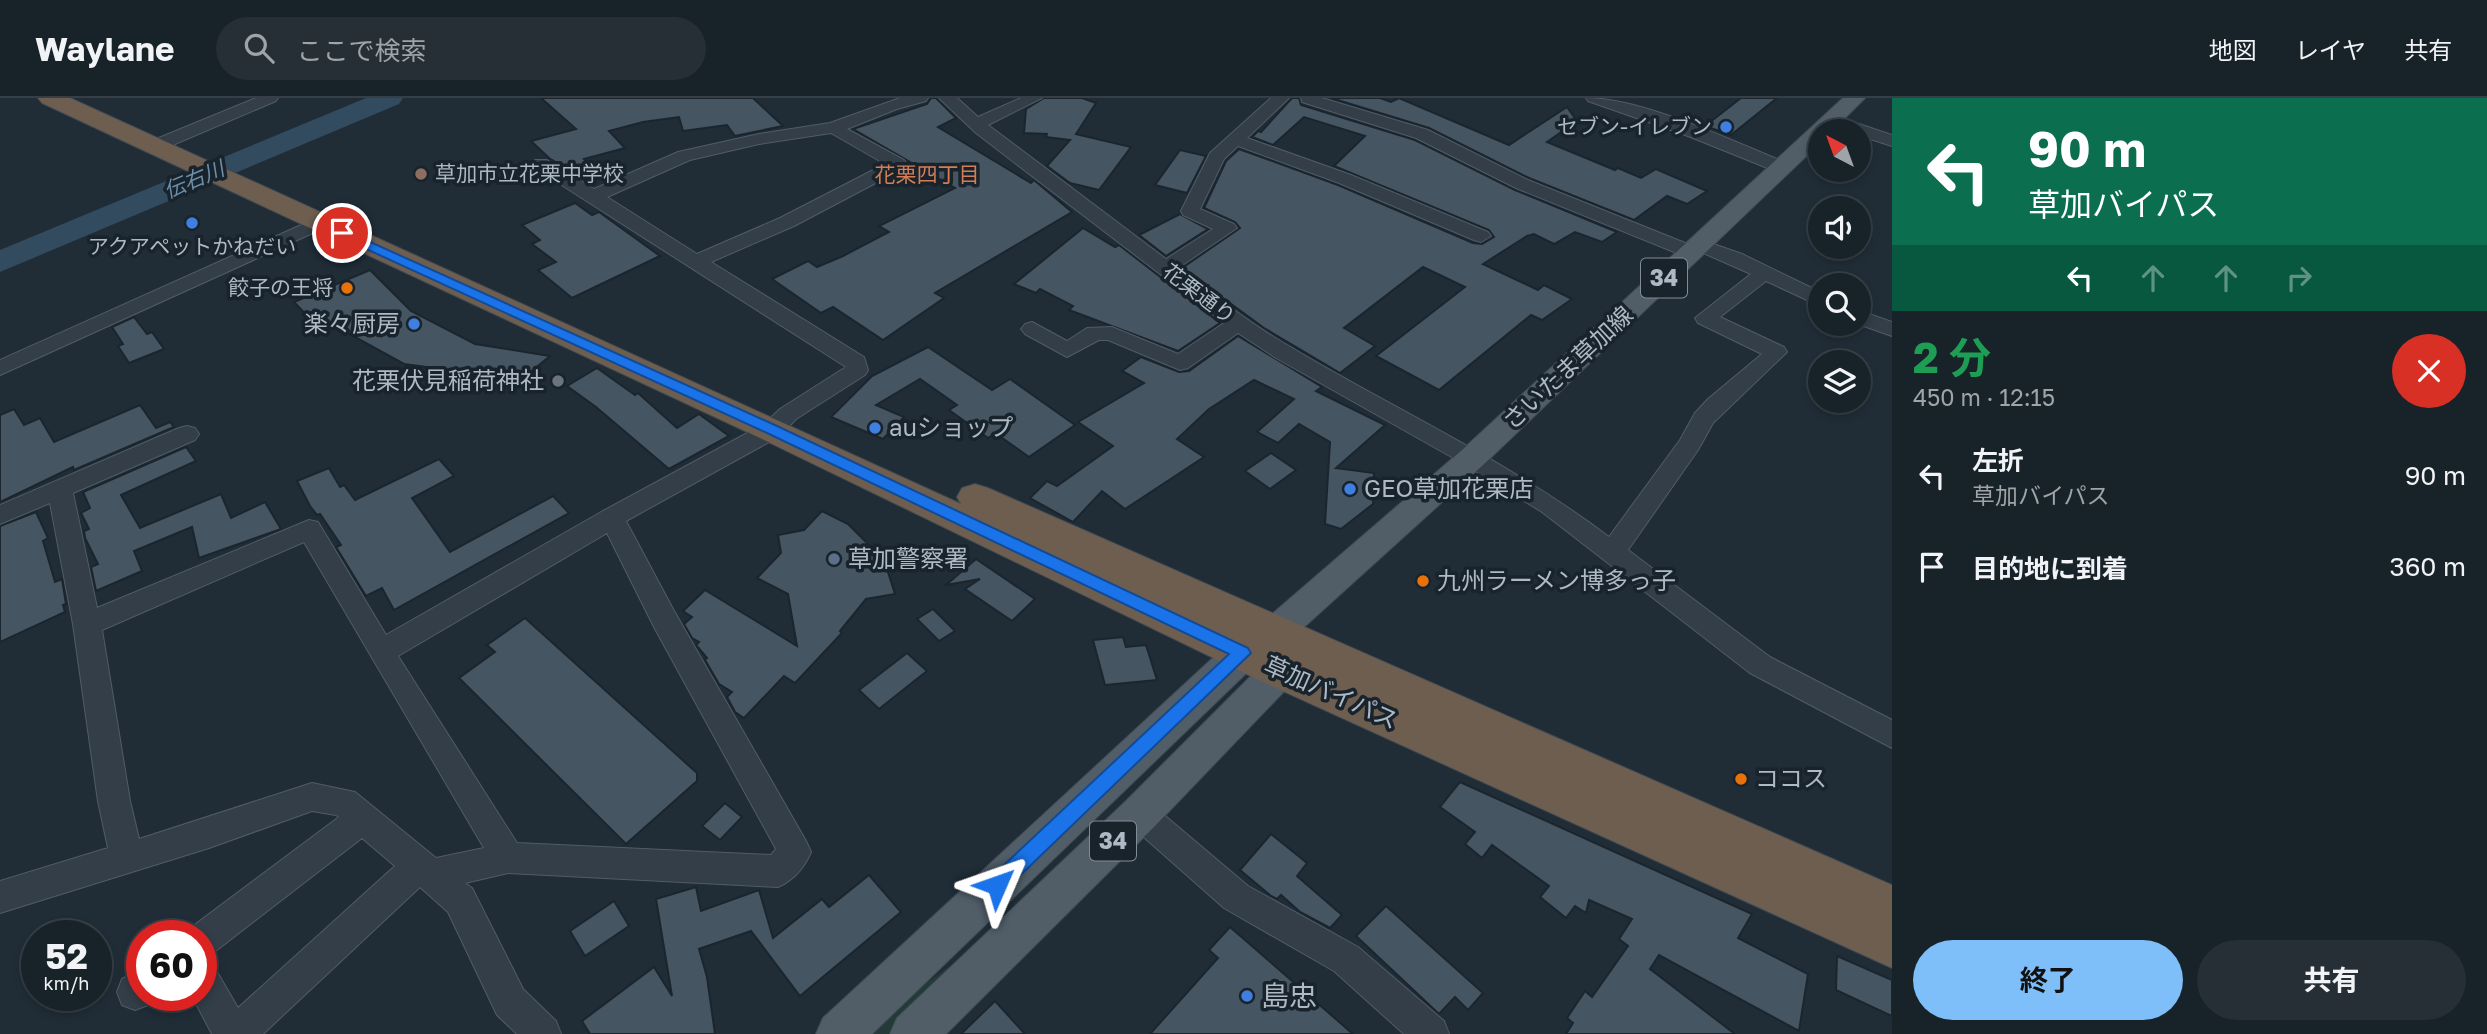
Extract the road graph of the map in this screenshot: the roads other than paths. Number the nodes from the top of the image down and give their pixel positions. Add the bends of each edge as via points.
1 (50, 98) edge
2 (87, 98) edge
3 (270, 98) edge
4 (920, 98) edge
5 (947, 98) edge
6 (1034, 98) edge
7 (1280, 98) edge
8 (1594, 98) edge
9 (1856, 98) edge
10 (1309, 99) edge
11 (1665, 102) dead end
12 (1654, 119) junction
13 (1833, 119) edge
14 (976, 124) junction
15 (834, 128) junction
16 (1871, 134) edge
17 (1234, 139) junction
18 (167, 141) junction
19 (1808, 142) edge
20 (1892, 142) edge
21 (541, 163) dead end
22 (220, 166) junction
23 (1781, 167) junction
24 (594, 196) junction
25 (319, 223) junction
26 (1480, 236) dead end
27 (1695, 248) junction
28 (697, 261) junction
29 (1165, 268) junction
30 (1763, 274) junction
31 (1808, 295) edge
32 (1871, 321) edge
33 (1238, 323) junction
34 (1031, 329) dead end
35 (1892, 329) edge
36 (0, 368) edge
37 (780, 422) junction
38 (187, 434) dead end
39 (1472, 458) junction
40 (60, 489) junction
41 (0, 515) edge
42 (612, 518) junction
43 (1613, 551) junction
44 (87, 624) junction
45 (1276, 631) junction
46 (381, 652) junction
47 (1242, 653) junction
48 (1280, 671) junction
49 (1892, 735) edge
50 (1140, 814) junction
51 (363, 818) junction
52 (508, 858) junction
53 (127, 859) junction
54 (426, 869) junction
55 (0, 897) edge
56 (1892, 910) edge
57 (217, 929) edge
58 (1892, 943) edge
59 (217, 1005) edge
60 (234, 1034) edge
61 (543, 1034) edge
62 (839, 1034) edge
63 (913, 1034) edge
64 (1431, 1034) edge

1 - 18 highway, 草加バイパス
2 - 18 highway, 草加バイパス
3 - 18 street
4 - 15 street
5 - 14 street, 花栗通り
6 - 14 street
7 - 10 street
7 - 17 street
8 - 12 street
9 - 13 main road, さいたま草加線 / 34
10 - 27 street via 1422,134 1522,184
11 - 12 street
12 - 23 street
14 - 29 street, 花栗通り
15 - 24 street via 684,156
15 - 28 street via 898,164 786,222
16 - 20 street
17 - 26 street
17 - 29 street via 1216,157 1190,211 1227,228
18 - 22 highway, 草加バイパス
19 - 23 main road, さいたま草加線 / 34
21 - 24 street
22 - 25 highway, 草加バイパス
22 - 37 highway, 草加バイパス
23 - 27 main road, さいたま草加線 / 34
24 - 28 street
25 - 36 street
25 - 37 highway, 草加バイパス
27 - 30 street via 1735,258
27 - 39 main road, さいたま草加線 / 34
28 - 37 street via 856,362 857,370
29 - 33 street, 花栗通り
30 - 31 street
30 - 43 street via 1705,318 1776,352 1703,419
32 - 35 street
33 - 34 street via 1180,363 1112,334 1095,334 1067,350
33 - 39 street, 花栗通り
37 - 42 street
37 - 45 highway, 草加バイパス
37 - 47 highway, 草加バイパス
38 - 40 street
39 - 43 street, 花栗通り
39 - 45 main road, さいたま草加線 / 34
40 - 41 street
40 - 44 street
42 - 46 street
42 - 52 street via 795,852 778,871
43 - 49 street, 花栗通り via 1760,665
44 - 46 street via 309,529
44 - 53 street
45 - 47 main road, さいたま草加線 / 34
45 - 48 main road
45 - 56 highway, 草加バイパス
46 - 52 street
47 - 48 highway, 草加バイパス
47 - 62 main road, さいたま草加線 / 34
48 - 50 main road, 34
48 - 58 highway, 草加バイパス
50 - 63 main road, 34
50 - 64 street via 1236,897 1346,959
51 - 53 street via 344,802 313,797
51 - 54 street
51 - 57 street
52 - 54 street
53 - 55 street
54 - 60 street
54 - 61 street via 460,900 510,1002
59 - 60 street

